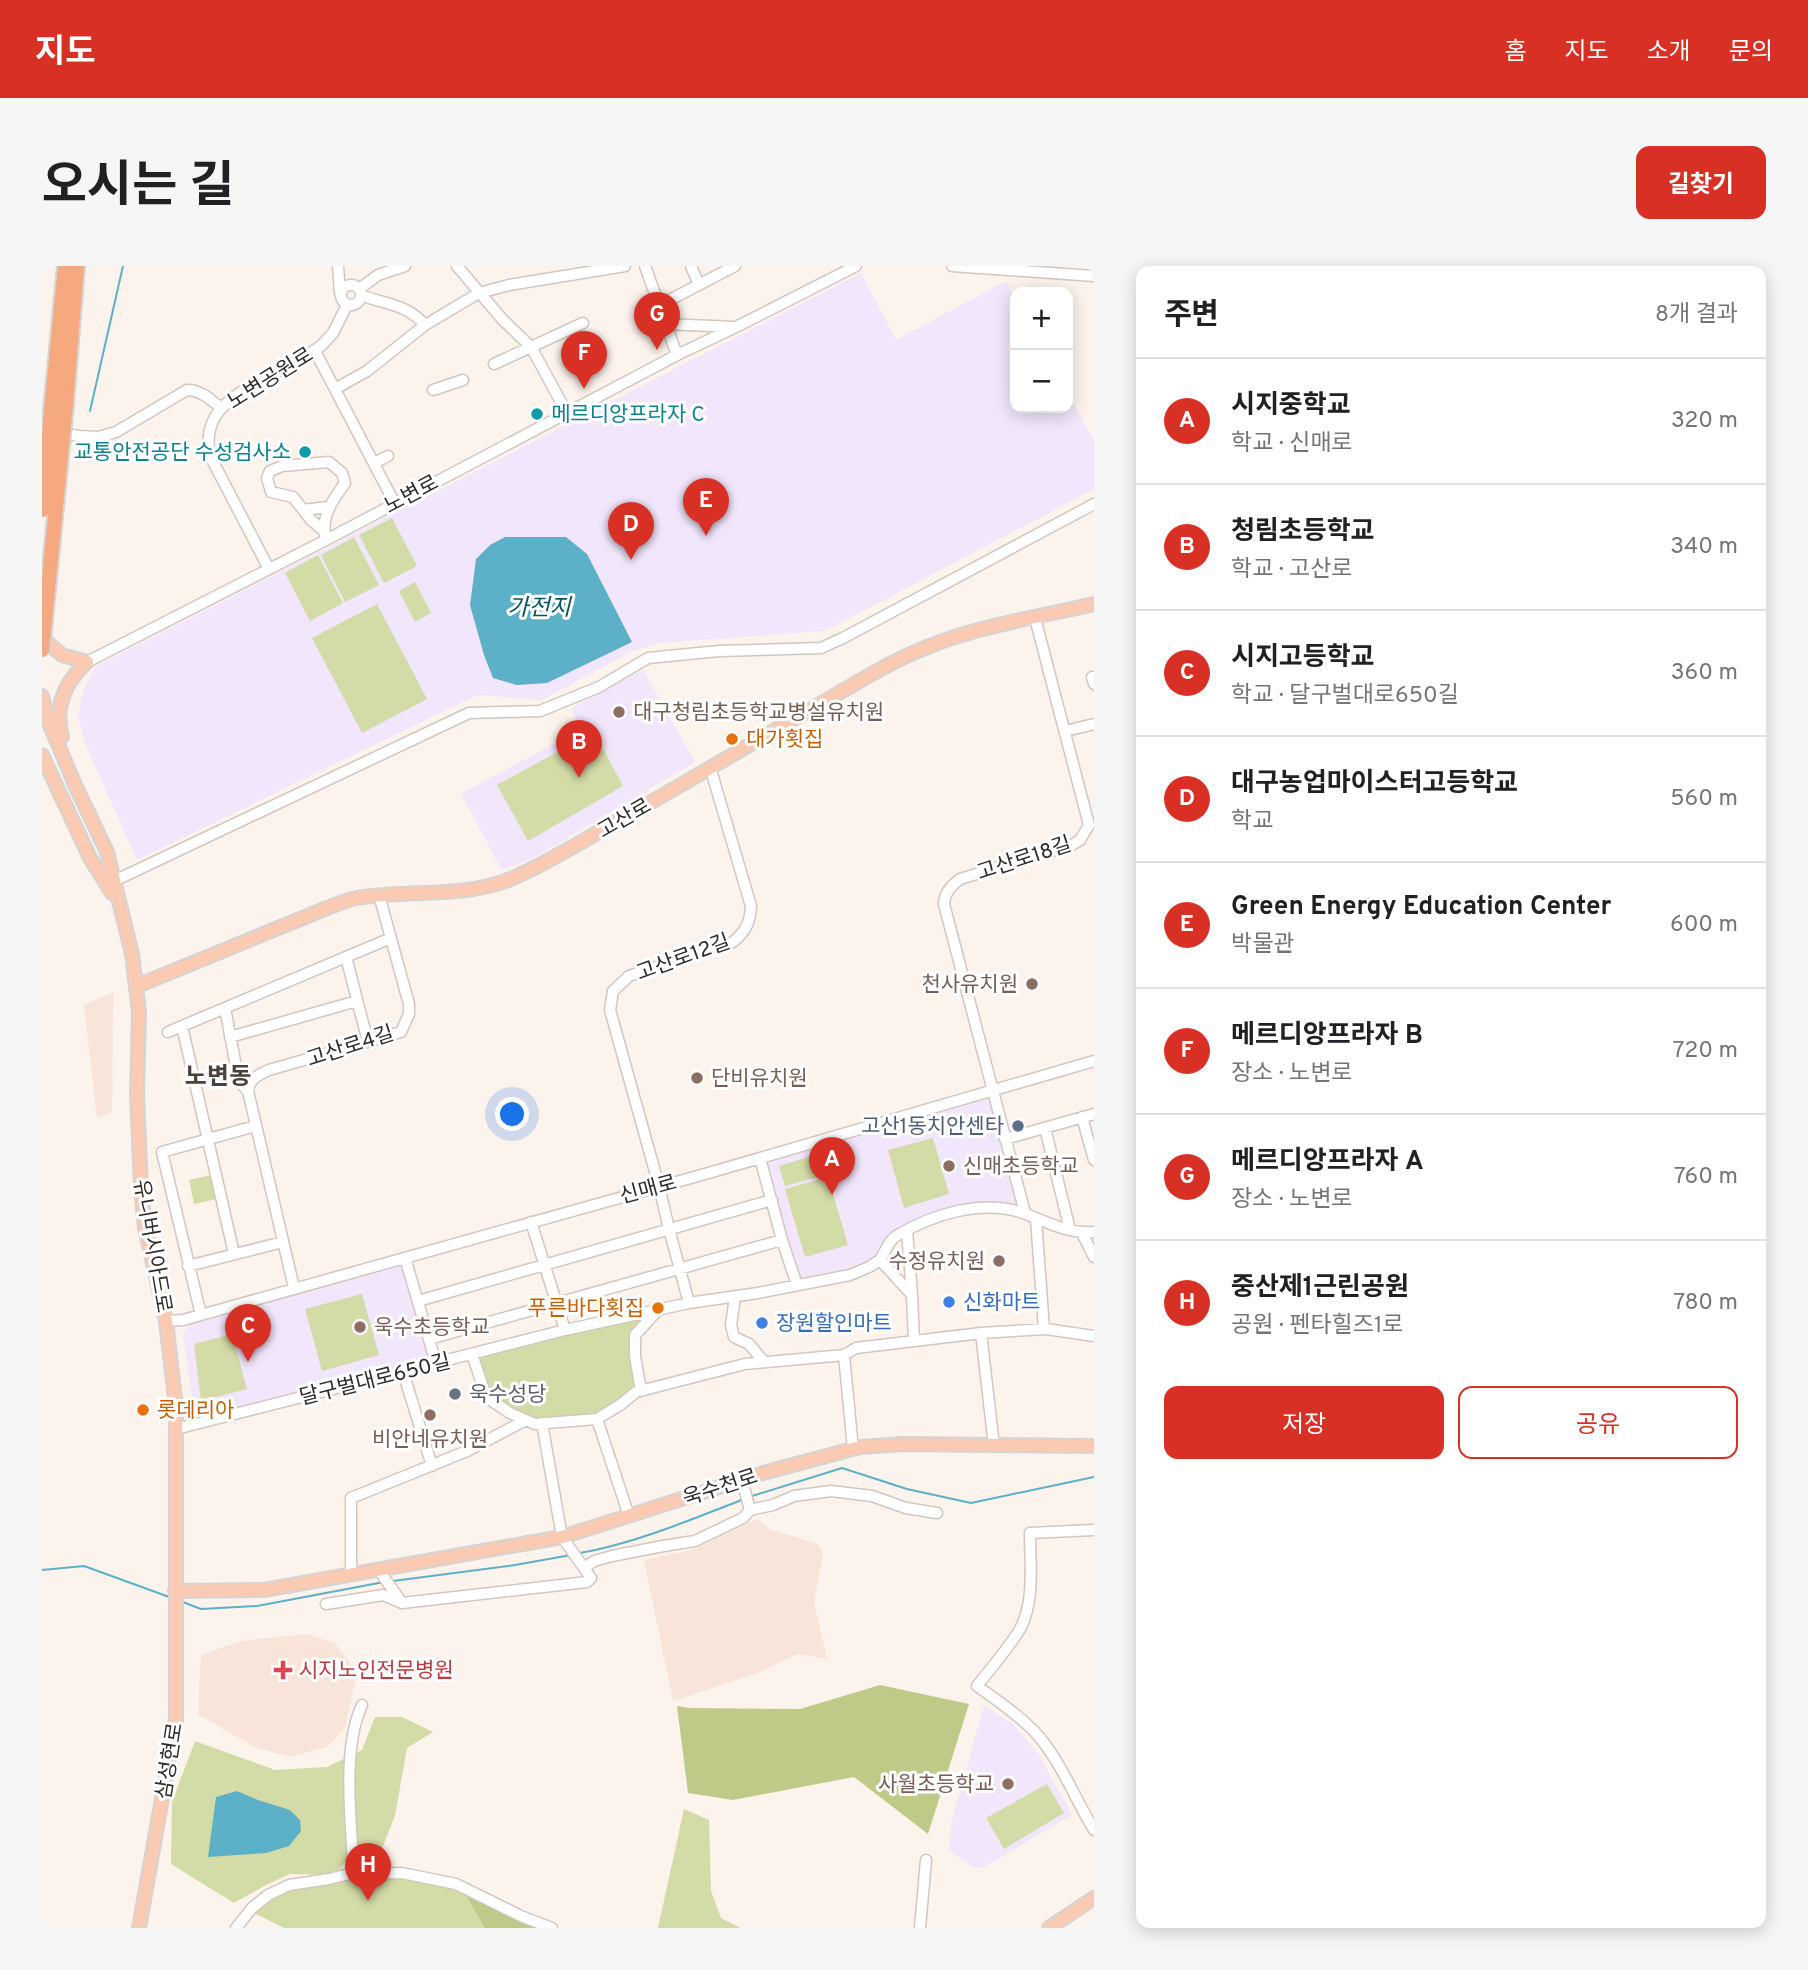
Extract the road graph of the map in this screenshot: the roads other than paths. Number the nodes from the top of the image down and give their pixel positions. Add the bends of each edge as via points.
1 (65, 266) edge
2 (339, 266) edge
3 (405, 266) edge
4 (457, 266) edge
5 (625, 266) edge
6 (645, 266) edge
7 (691, 266) edge
8 (735, 266) edge
9 (856, 266) edge
10 (952, 266) edge
11 (78, 270) edge
12 (1067, 270) edge
13 (379, 271) edge
14 (1094, 276) edge
15 (699, 285) junction
16 (357, 290) junction
17 (479, 293) junction
18 (344, 301) junction
19 (659, 306) junction
20 (583, 323) dead end
21 (665, 324) junction
22 (425, 325) junction
23 (736, 327) junction
24 (531, 347) junction
25 (315, 351) junction
26 (677, 355) junction
27 (494, 364) dead end
28 (463, 380) dead end
29 (335, 389) junction
30 (433, 390) dead end
31 (59, 403) junction
32 (221, 408) junction
33 (567, 413) junction
34 (42, 430) edge
35 (388, 456) dead end
36 (374, 463) junction
37 (394, 502) junction
38 (1094, 504) edge
39 (328, 507) junction
40 (42, 510) edge
41 (303, 510) junction
42 (325, 535) junction
43 (269, 569) junction
44 (1094, 604) edge
45 (1035, 618) junction
46 (42, 638) edge
47 (42, 650) edge
48 (87, 662) junction
49 (1094, 677) edge
50 (1094, 684) edge
51 (42, 696) edge
52 (1094, 724) edge
53 (1065, 731) junction
54 (42, 755) edge
55 (710, 767) junction
56 (75, 785) junction
57 (114, 881) junction
58 (380, 895) junction
59 (118, 902) junction
60 (391, 938) junction
61 (346, 957) junction
62 (137, 986) junction
63 (357, 1001) junction
64 (225, 1008) junction
65 (182, 1026) junction
66 (168, 1032) dead end
67 (230, 1037) junction
68 (368, 1042) junction
69 (1094, 1061) edge
70 (993, 1089) junction
71 (248, 1091) junction
72 (1094, 1114) edge
73 (1082, 1117) junction
74 (256, 1126) junction
75 (1045, 1128) junction
76 (1005, 1139) junction
77 (207, 1140) junction
78 (1093, 1157) edge
79 (761, 1158) junction
80 (659, 1186) junction
81 (772, 1200) junction
82 (1025, 1213) junction
83 (1036, 1219) junction
84 (531, 1222) junction
85 (668, 1229) junction
86 (906, 1230) junction
87 (1070, 1230) junction
88 (1094, 1232) edge
89 (1082, 1233) junction
90 (782, 1240) junction
91 (283, 1242) junction
92 (234, 1254) junction
93 (1094, 1257) edge
94 (405, 1258) junction
95 (880, 1260) junction
96 (188, 1266) junction
97 (545, 1266) junction
98 (681, 1269) junction
99 (797, 1285) junction
100 (294, 1288) junction
101 (912, 1294) junction
102 (735, 1297) junction
103 (418, 1301) junction
104 (556, 1303) junction
105 (689, 1303) junction
106 (657, 1311) junction
107 (201, 1315) junction
108 (166, 1321) junction
109 (1044, 1329) junction
110 (565, 1330) junction
111 (981, 1333) junction
112 (1094, 1336) edge
113 (429, 1339) junction
114 (914, 1341) junction
115 (472, 1354) junction
116 (844, 1355) junction
117 (764, 1362) junction
118 (436, 1363) junction
119 (403, 1373) junction
120 (641, 1391) junction
121 (597, 1419) junction
122 (526, 1420) junction
123 (542, 1423) junction
124 (176, 1429) junction
125 (993, 1446) junction
126 (1094, 1446) edge
127 (853, 1449) junction
128 (432, 1466) junction
129 (742, 1480) junction
130 (750, 1510) junction
131 (937, 1513) dead end
132 (629, 1516) junction
133 (1094, 1530) edge
134 (562, 1538) junction
135 (584, 1568) junction
136 (378, 1569) junction
137 (351, 1574) junction
138 (175, 1591) junction
139 (402, 1603) junction
140 (326, 1604) dead end
141 (362, 1705) dead end
142 (1094, 1830) edge
143 (926, 1860) dead end
144 (351, 1869) junction
145 (1094, 1898) edge
146 (1050, 1927) edge
147 (139, 1928) edge
148 (236, 1928) edge
149 (552, 1928) edge
150 (920, 1928) edge

1 - 31 highway
2 - 16 street
2 - 18 street
3 - 13 street
4 - 17 street
5 - 17 street
6 - 19 street
7 - 15 street
8 - 15 street
9 - 23 street, 노변로
10 - 12 street
11 - 31 highway
12 - 14 street
13 - 16 street
15 - 19 street
16 - 18 street via 356,304
16 - 18 street via 341,290
16 - 22 street via 415,313
17 - 22 street
17 - 24 street
18 - 25 street, 노변공원로 via 333,333
19 - 21 street
20 - 24 street
21 - 23 street, 노변로
21 - 26 street
22 - 29 street via 367,371
23 - 26 street, 노변로
24 - 27 street
24 - 33 street
25 - 29 street
25 - 32 street, 노변공원로
26 - 33 street, 노변로
28 - 30 street
29 - 36 street
31 - 40 highway, bridge
31 - 47 highway, bridge
32 - 34 street via 197,391 187,390 117,432 98,437
32 - 43 street, 노변공원로 via 208,437 209,454
33 - 37 street, 노변로
35 - 36 street
36 - 37 street
37 - 42 street, 노변로
38 - 57 street via 821,648 648,658 599,687 540,711 470,713
39 - 41 street
39 - 41 street via 345,483 342,473 329,462 270,471 271,492 293,497
39 - 42 street
41 - 42 street
42 - 43 street, 노변로
43 - 48 street, 노변로
44 - 45 main road, 고산로
45 - 53 street, 고산로18길
45 - 55 main road, 고산로 via 925,648
46 - 48 main road via 62,655
48 - 56 main road via 73,674 62,696 59,727
49 - 50 street
51 - 56 main road, 유니버시아드로
52 - 53 street
53 - 70 street, 고산로18길 via 1089,825 1086,832 1072,845 960,879 944,897
54 - 59 main road, 유니버시아드로 via 90,858
55 - 58 main road, 고산로 via 545,862 493,886
55 - 80 street, 고산로12길 via 751,906 750,921 733,942 629,976 613,991 610,1010
56 - 57 main road, 유니버시아드로 via 107,852
57 - 59 main road, 유니버시아드로
58 - 60 street, 고산로4길
58 - 62 main road, 고산로 via 343,902
59 - 62 main road, 유니버시아드로
60 - 61 street
60 - 68 street, 고산로4길 via 409,1014 401,1032
61 - 63 street
61 - 64 street
62 - 108 main road, 유니버시아드로 via 141,1189
63 - 67 street
63 - 68 street
64 - 65 street
64 - 67 street
65 - 66 street
65 - 77 street
67 - 71 street via 238,1077
68 - 71 street, 고산로4길 via 260,1074 250,1081
69 - 70 street, 신매로
70 - 76 street
70 - 79 street, 신매로
71 - 74 street
72 - 73 street
73 - 75 street
73 - 78 street
74 - 77 street
74 - 91 street
75 - 76 street
75 - 87 street
76 - 82 street
77 - 92 street
77 - 96 street via 162,1152
79 - 80 street, 신매로
79 - 81 street
80 - 84 street, 신매로
80 - 85 street
81 - 85 street
81 - 90 street
82 - 83 street, 달구벌대로650길
82 - 86 street, 달구벌대로650길 via 994,1208 958,1211
83 - 87 street, 달구벌대로650길
83 - 109 street
84 - 94 street, 신매로
84 - 97 street
85 - 97 street
85 - 98 street
86 - 95 street, 달구벌대로650길 via 890,1242
86 - 101 street
87 - 89 street, 달구벌대로650길
88 - 89 street, 달구벌대로650길
89 - 93 street
90 - 98 street
90 - 99 street
91 - 92 street
91 - 100 street
92 - 96 street
94 - 100 street, 신매로
94 - 103 street
95 - 99 street, 달구벌대로650길 via 861,1271
95 - 101 street
96 - 107 street
97 - 103 street
97 - 104 street
98 - 104 street
98 - 105 street
99 - 102 street, 달구벌대로650길
100 - 107 street, 신매로
101 - 114 street
102 - 105 street, 달구벌대로650길
102 - 117 street via 734,1337 749,1344
103 - 113 street
104 - 110 street
104 - 113 street
105 - 106 street, 달구벌대로650길
106 - 110 street, 달구벌대로650길
106 - 120 street via 635,1335
107 - 108 street, 신매로
108 - 124 main road, 유니버시아드로
109 - 111 street
109 - 112 street
110 - 115 street, 달구벌대로650길
111 - 114 street
111 - 125 street
113 - 118 street
114 - 116 street via 856,1348
115 - 118 street, 달구벌대로650길
115 - 122 street via 485,1393
116 - 117 street
116 - 127 street
117 - 120 street
118 - 119 street, 달구벌대로650길
119 - 124 street, 달구벌대로650길
119 - 128 street
120 - 121 street
121 - 123 street
121 - 132 street
122 - 123 street
122 - 128 street
123 - 134 street
124 - 138 main road, 유니버시아드로
125 - 126 main road, 욱수천로
125 - 127 main road, 욱수천로 via 902,1444
127 - 129 main road, 욱수천로
128 - 137 street via 351,1498
129 - 130 street
129 - 132 main road, 욱수천로
130 - 131 street via 794,1496 831,1491
130 - 135 street via 743,1518 695,1541 612,1556
132 - 134 main road, 욱수천로
133 - 142 street via 1030,1533 1026,1614 977,1686 1034,1732
134 - 135 street
134 - 136 main road, 욱수천로
135 - 139 street via 591,1578 587,1582
136 - 137 main road, 욱수천로
136 - 139 street
137 - 138 main road, 욱수천로 via 264,1590
138 - 147 main road, 삼성현로 via 176,1720
139 - 140 street via 383,1595
141 - 144 street via 352,1744
143 - 150 street
144 - 148 street via 268,1895
144 - 149 street via 354,1878 402,1873 456,1884
145 - 146 main road

